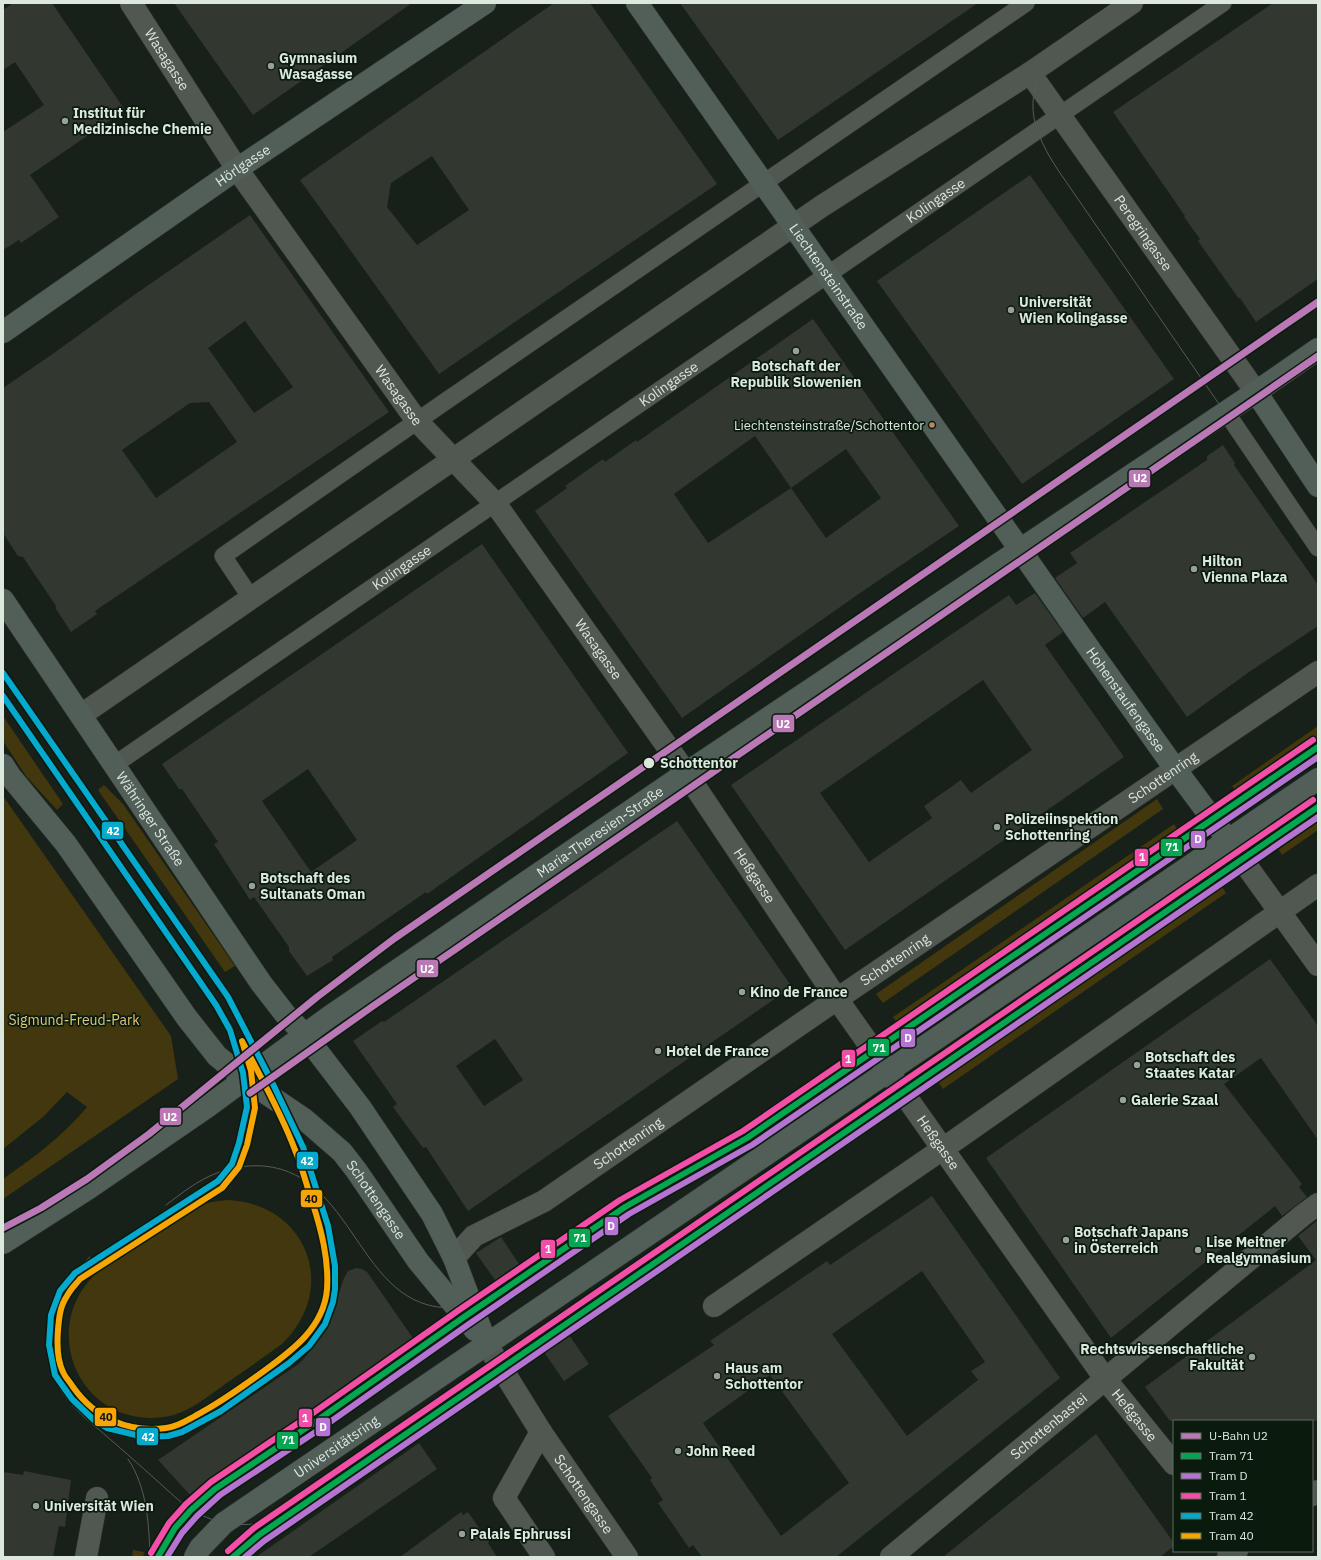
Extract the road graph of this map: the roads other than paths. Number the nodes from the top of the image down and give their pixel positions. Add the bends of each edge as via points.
1 (131, 3) edge
2 (485, 3) edge
3 (637, 3) edge
4 (1026, 3) edge
5 (1132, 3) edge
6 (1223, 3) edge
7 (1030, 73) junction
8 (1059, 116) junction
9 (237, 169) junction
10 (764, 184) junction
11 (793, 226) junction
12 (828, 274) junction
13 (3, 332) edge
14 (1318, 349) edge
15 (1256, 392) junction
16 (1226, 412) junction
17 (417, 421) junction
18 (453, 459) junction
19 (1318, 486) edge
20 (495, 503) junction
21 (1318, 548) edge
22 (1021, 550) junction
23 (251, 598) junction
24 (3, 600) edge
25 (1318, 672) edge
26 (81, 714) junction
27 (3, 765) edge
28 (114, 765) junction
29 (1176, 770) junction
30 (686, 773) junction
31 (1318, 779) edge
32 (1228, 840) junction
33 (1318, 885) edge
34 (1280, 911) junction
35 (1318, 965) edge
36 (837, 999) junction
37 (304, 1034) junction
38 (888, 1071) junction
39 (245, 1079) junction
40 (944, 1148) junction
41 (1318, 1204) edge
42 (3, 1243) edge
43 (454, 1258) junction
44 (714, 1306) dead end
45 (486, 1343) junction
46 (1106, 1380) junction
47 (541, 1432) junction
48 (1173, 1463) edge
49 (97, 1498) dead end
50 (86, 1557) edge
51 (195, 1557) edge
52 (544, 1557) edge
53 (627, 1557) edge
54 (891, 1557) edge

1 - 9 street, Wasagasse
2 - 9 main road, Hörlgasse
3 - 10 main road, Liechtensteinstraße
4 - 10 lane
5 - 7 street
6 - 8 lane, Kolingasse
7 - 8 street, Peregringasse
7 - 11 street
8 - 12 lane, Kolingasse
8 - 15 street, Peregringasse
9 - 13 main road, Hörlgasse
9 - 17 street, Wasagasse
10 - 11 main road, Liechtensteinstraße
10 - 17 lane
11 - 12 main road, Liechtensteinstraße
11 - 18 street
12 - 20 lane, Kolingasse
12 - 22 main road, Liechtensteinstraße
14 - 15 main road, Maria-Theresien-Straße
15 - 16 main road, Maria-Theresien-Straße
15 - 19 main road
16 - 21 lane
16 - 22 main road, Maria-Theresien-Straße
17 - 18 street, Wasagasse
17 - 23 lane via 223,556
18 - 20 street, Wasagasse
18 - 23 street
20 - 28 lane, Kolingasse
20 - 30 street, Wasagasse
22 - 29 main road, Hohenstaufengasse
22 - 30 main road, Maria-Theresien-Straße
23 - 26 street
24 - 26 main road, Währinger Straße
25 - 29 street, Schottenring
26 - 28 main road, Währinger Straße
27 - 39 main road via 66,844 187,1018 217,1056
28 - 37 main road, Währinger Straße via 261,983
29 - 32 main road, Hohenstaufengasse
29 - 36 street, Schottenring
30 - 36 street, Heßgasse
30 - 37 main road, Maria-Theresien-Straße
31 - 32 main road
32 - 34 street, Hohenstaufengasse
32 - 38 main road
33 - 34 street
34 - 35 street, Hohenstaufengasse
34 - 40 street
36 - 38 street, Heßgasse
36 - 43 street, Schottenring via 544,1201 474,1236
37 - 39 main road, Maria-Theresien-Straße
37 - 43 main road, Schottengasse via 360,1107 432,1214
38 - 40 street, Heßgasse
38 - 45 main road
39 - 42 main road, Maria-Theresien-Straße via 89,1188
39 - 45 main road, Schottengasse via 304,1119 342,1152 418,1261
40 - 44 street
40 - 46 street, Heßgasse
41 - 46 street, Schottenbastei
43 - 45 main road, Schottengasse
45 - 47 street, Schottengasse
45 - 51 main road, Universitätsring via 224,1523 200,1548
46 - 48 street, Heßgasse
46 - 54 street, Schottenbastei
47 - 52 street via 504,1498
47 - 53 street, Schottengasse
49 - 50 street

